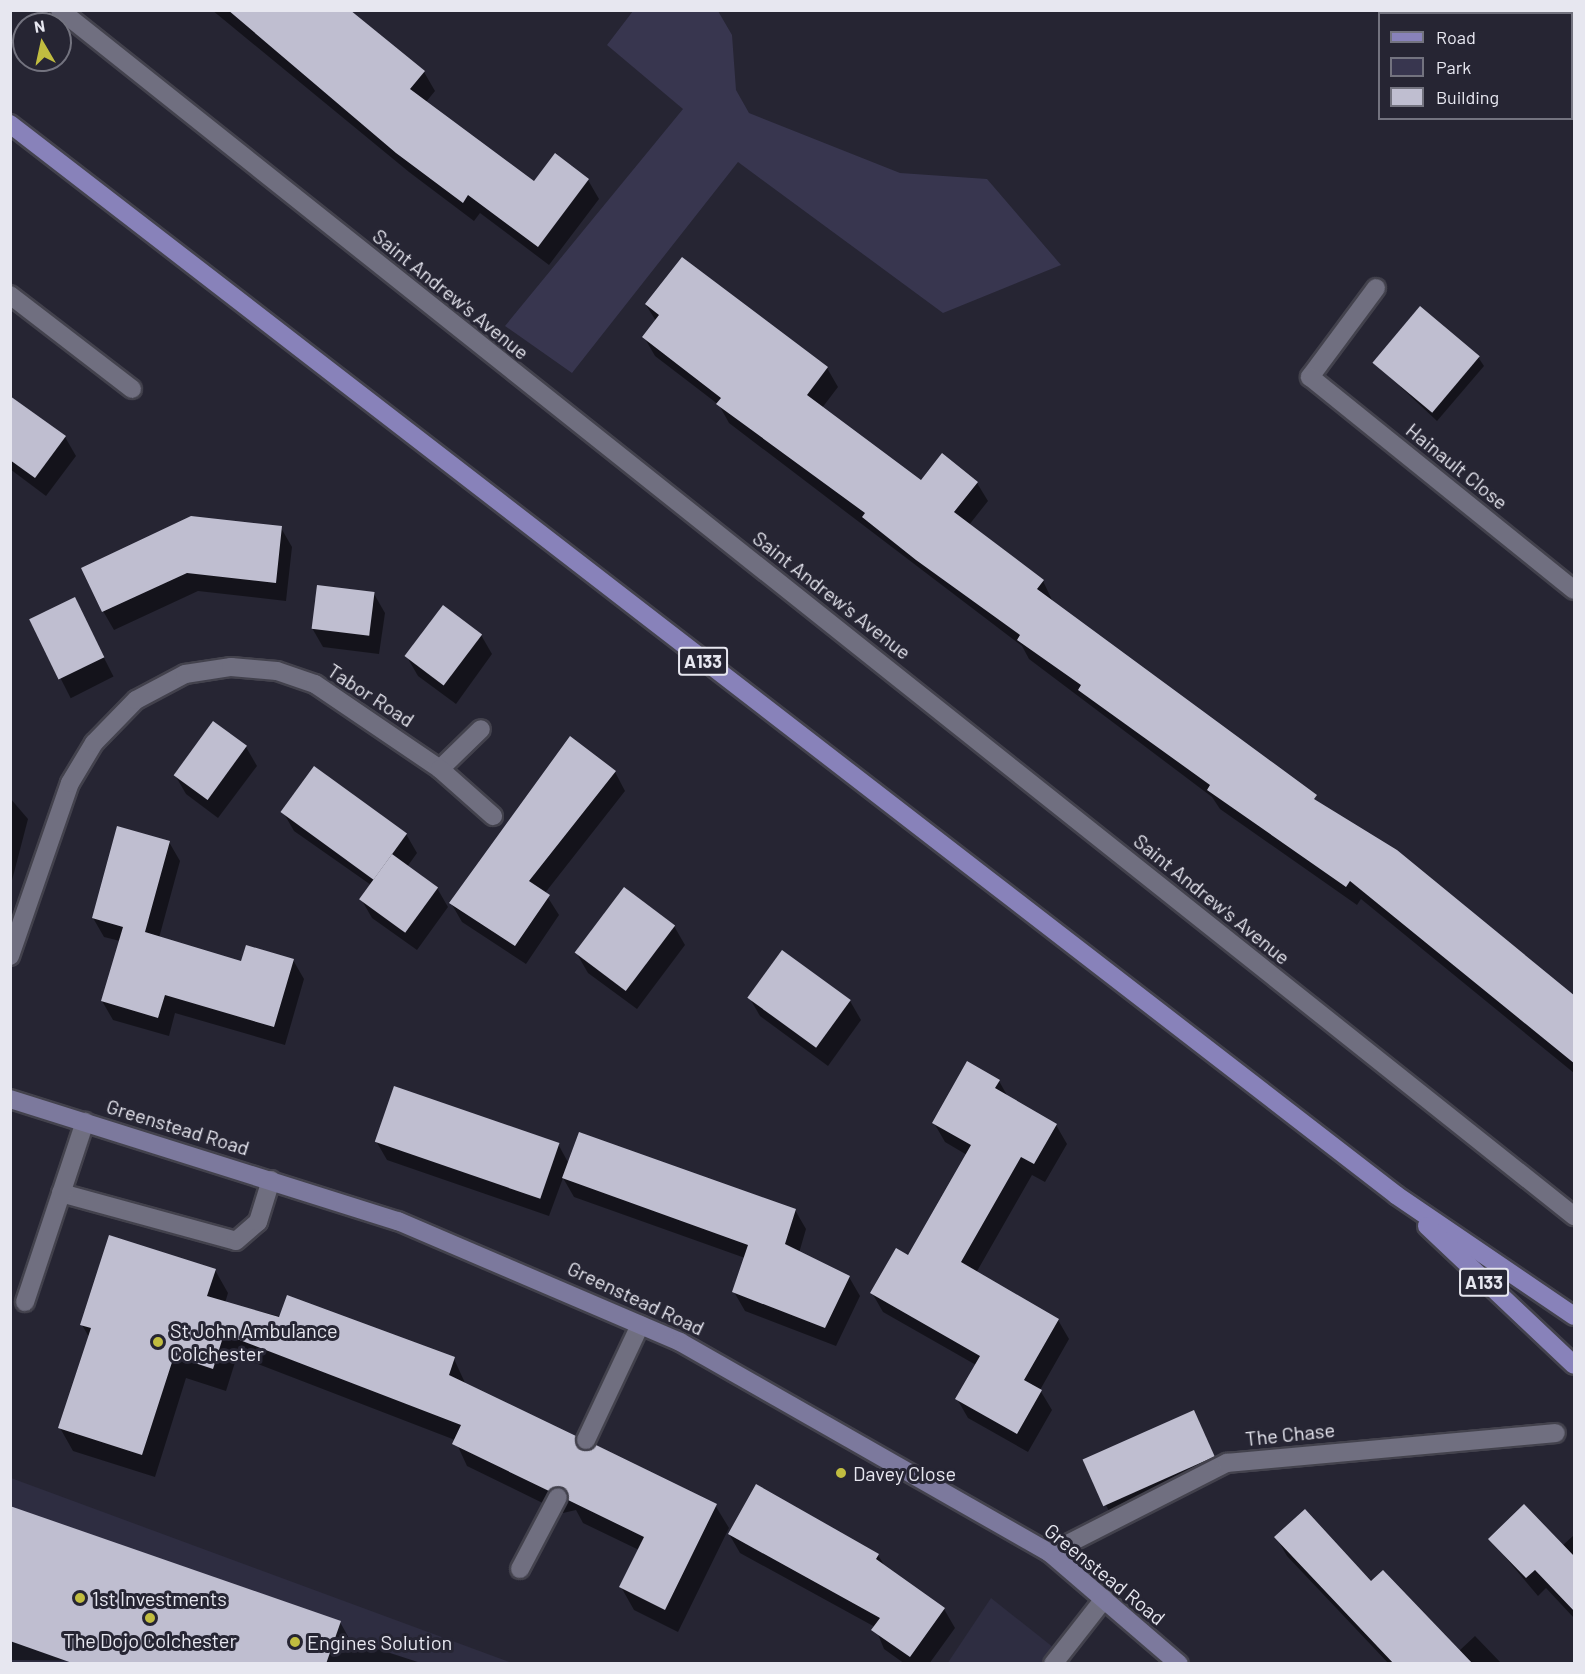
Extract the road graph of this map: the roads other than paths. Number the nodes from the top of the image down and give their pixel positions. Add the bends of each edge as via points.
1 (60, 10) edge
2 (10, 124) edge
3 (1376, 288) dead end
4 (10, 295) edge
5 (132, 389) dead end
6 (1575, 590) edge
7 (481, 729) dead end
8 (440, 769) junction
9 (493, 816) dead end
10 (10, 956) edge
11 (10, 1099) edge
12 (85, 1122) junction
13 (271, 1180) junction
14 (61, 1193) junction
15 (1396, 1195) junction
16 (1575, 1216) edge
17 (25, 1302) dead end
18 (1575, 1316) edge
19 (640, 1325) junction
20 (1575, 1365) edge
21 (1556, 1433) dead end
22 (586, 1440) dead end
23 (558, 1497) dead end
24 (1050, 1553) junction
25 (520, 1569) dead end
26 (1104, 1599) junction
27 (1053, 1664) edge
28 (1179, 1664) edge

1 - 16 street, Saint Andrew's Avenue
2 - 15 main road, A133
3 - 6 street, Hainault Close via 1310,378
4 - 5 street
7 - 8 street
8 - 9 street, Tabor Road
8 - 10 street, Tabor Road via 315,684 277,671 231,667 185,674 136,700 94,743 70,783
11 - 12 street, Greenstead Road
12 - 13 street, Greenstead Road
12 - 14 street
13 - 14 street via 258,1222 236,1241
13 - 19 street, Greenstead Road via 398,1221
14 - 17 street
15 - 18 main road, A133
15 - 20 main road, A133
19 - 22 street
19 - 24 street, Greenstead Road
21 - 24 street, The Chase via 1227,1463
23 - 25 street
24 - 26 street, Greenstead Road
26 - 27 street
26 - 28 street, Greenstead Road

